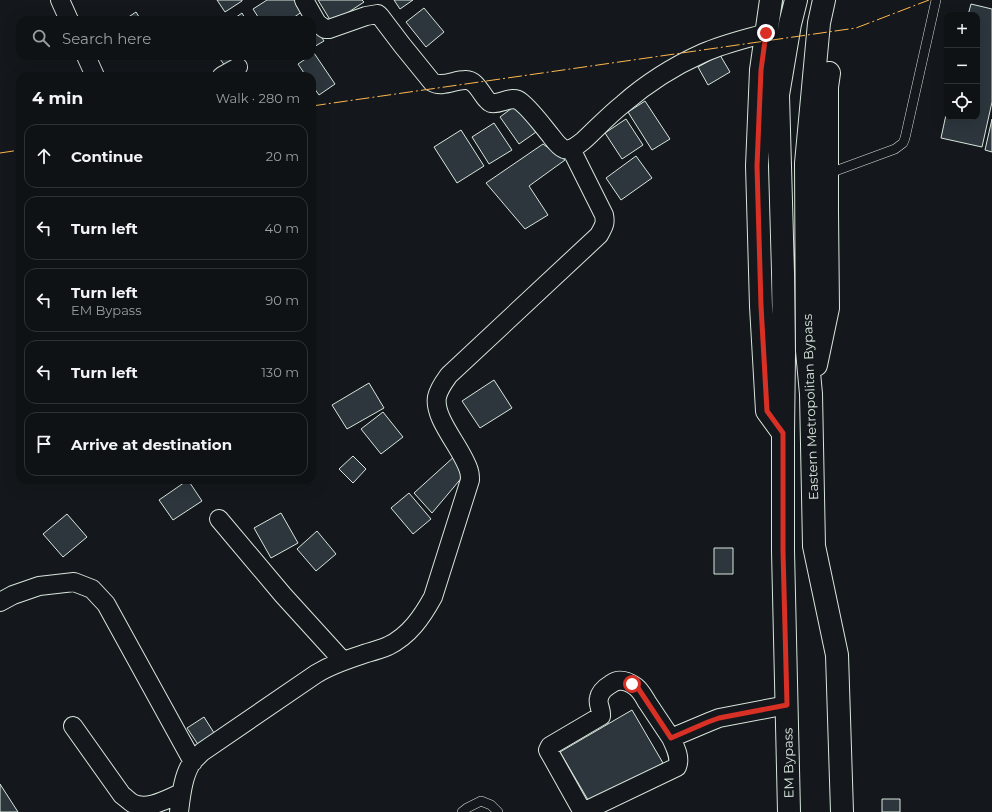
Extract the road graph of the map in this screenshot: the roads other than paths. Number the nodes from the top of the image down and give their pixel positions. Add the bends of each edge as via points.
1 (60, 0) edge
2 (304, 0) edge
3 (771, 0) edge
4 (796, 0) edge
5 (824, 0) edge
6 (840, 0) edge
7 (936, 0) edge
8 (67, 16) edge
9 (313, 16) edge
10 (316, 21) edge
11 (766, 33) junction
12 (88, 60) edge
13 (238, 67) dead end
14 (93, 72) edge
15 (229, 72) edge
16 (571, 149) junction
17 (827, 174) junction
18 (784, 354) joint
19 (811, 394) junction
20 (783, 433) junction
21 (219, 519) dead end
22 (814, 546) junction
23 (783, 551) junction
24 (0, 602) edge
25 (343, 661) junction
26 (787, 705) junction
27 (73, 726) dead end
28 (671, 738) junction
29 (192, 762) junction
30 (181, 793) junction
31 (179, 812) edge
32 (462, 812) edge
33 (498, 812) edge
34 (789, 812) edge
35 (842, 812) edge

1 - 8 street
2 - 9 street
3 - 11 main road
4 - 18 main road, Eastern Metropolitan Bypass via 778,95
5 - 19 main road, Eastern Metropolitan Bypass via 819,24 806,163 807,351
6 - 17 main road via 835,19 827,86
7 - 17 lane via 903,142 895,149
10 - 16 street via 325,29 329,29 378,14 432,82 442,84 466,79 481,90 492,103 518,100 564,149
11 - 16 street via 704,53 665,73 623,104
11 - 20 main road via 761,70 757,166 761,306 767,411
12 - 14 street
13 - 15 street
16 - 25 street via 604,215 604,226 599,235 449,375 441,386 437,398 438,411 469,470 470,480 433,597 425,613 402,638 387,646
17 - 19 main road via 828,308
18 - 20 main road, EM Bypass
19 - 22 main road, Eastern Metropolitan Bypass
20 - 23 main road, EM Bypass
21 - 25 street
22 - 23 main road
22 - 35 main road, Eastern Metropolitan Bypass via 837,655
23 - 26 main road, EM Bypass
24 - 29 street via 39,586 74,582 92,589 106,604
25 - 29 street via 316,674 202,752
26 - 28 street via 719,718
26 - 34 main road, EM Bypass
27 - 30 street via 122,795 132,803 143,806
28 - 28 street via 679,757 677,767 585,811 581,809 548,750 550,746 601,716 599,696 606,687 618,680 638,688
29 - 30 street
30 - 31 street
32 - 33 lane via 481,801 491,805

